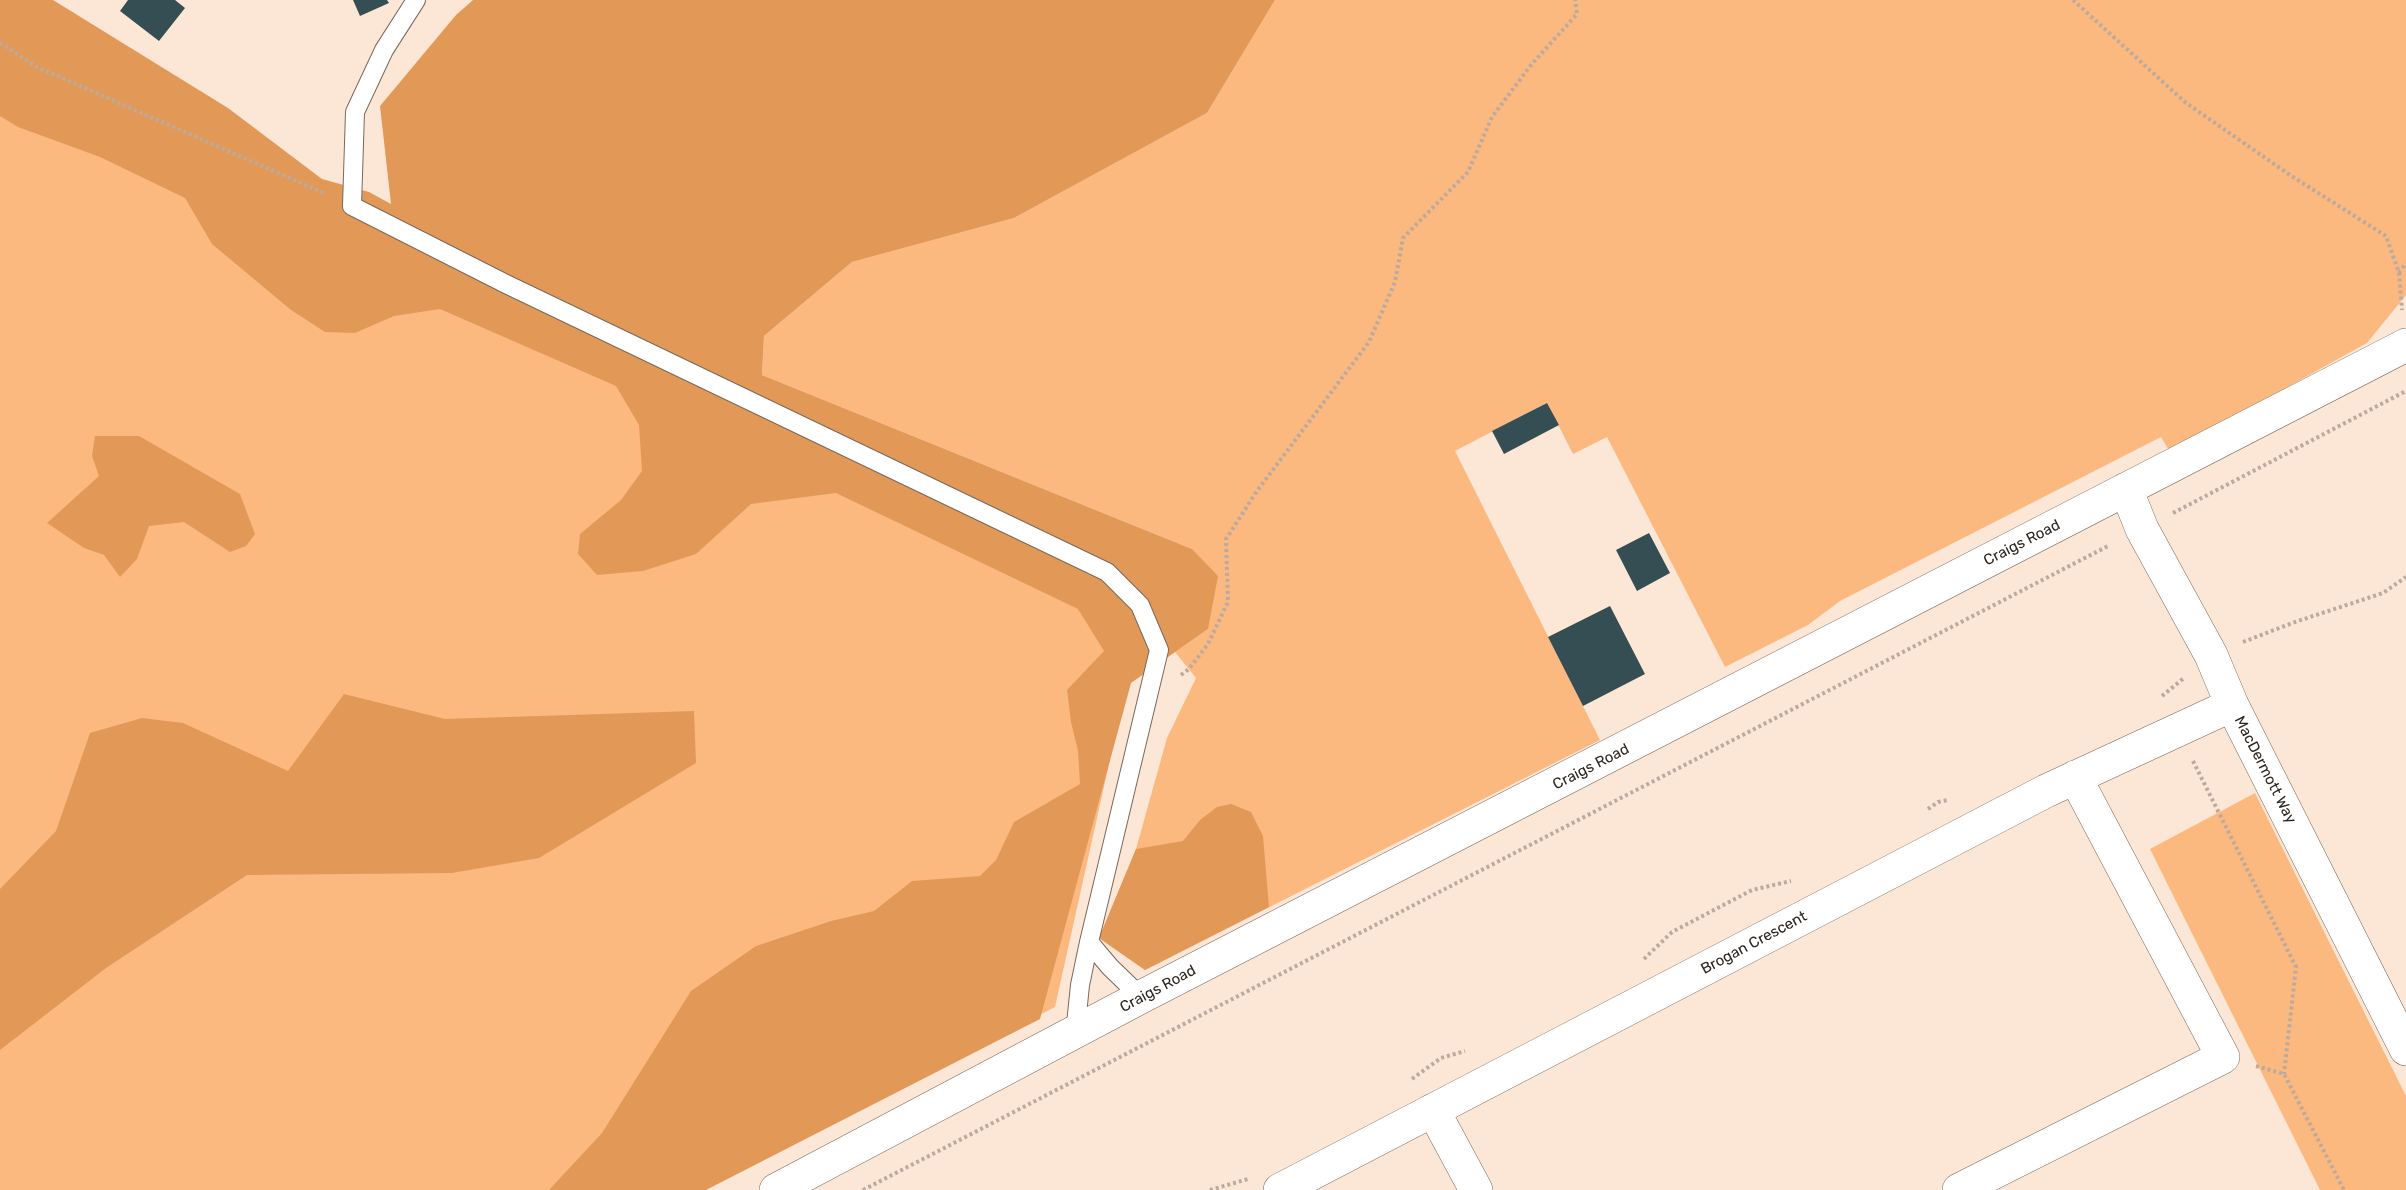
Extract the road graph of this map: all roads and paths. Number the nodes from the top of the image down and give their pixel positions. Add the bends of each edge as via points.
1 (416, 0) edge
2 (1575, 0) edge
3 (2073, 0) edge
4 (0, 43) edge
5 (352, 206) junction
6 (2406, 263) edge
7 (2406, 345) edge
8 (2406, 391) edge
9 (2126, 489) junction
10 (2142, 529) junction
11 (1148, 697) junction
12 (2232, 705) junction
13 (2177, 730) junction
14 (2075, 777) junction
15 (1089, 942) junction
16 (1141, 997) junction
17 (1075, 1034) junction
18 (2406, 1049) edge
19 (2223, 1057) junction
20 (2284, 1074) junction
21 (1433, 1110) junction
22 (776, 1190) edge
23 (863, 1190) edge
24 (1280, 1190) edge
25 (1476, 1190) edge
26 (1959, 1190) edge
27 (2344, 1190) edge

1 - 5 lane via 384,50 355,112
2 - 11 path via 1577,14 1531,65 1492,117 1468,172 1403,238 1395,282 1369,342 1257,491 1226,539 1228,602 1208,644 1189,669
3 - 6 path via 2187,103 2290,176 2386,236 2399,273
4 - 5 path via 37,67
5 - 11 lane via 517,290 1107,572 1140,605 1159,650
7 - 9 street, Craigs Road
8 - 10 path
9 - 10 street, MacDermott Way
9 - 16 street, Craigs Road
10 - 12 street, MacDermott Way via 2211,655
10 - 23 path
11 - 15 lane
12 - 13 street, Brogan Crescent
12 - 18 street, MacDermott Way
13 - 14 street, Brogan Crescent
13 - 20 path via 2296,968
14 - 19 street
14 - 21 street, Brogan Crescent
15 - 16 lane
15 - 17 lane
16 - 17 street, Craigs Road
17 - 22 street, Craigs Road
19 - 20 path
19 - 26 street
20 - 27 path
21 - 24 street, Brogan Crescent
21 - 25 street

